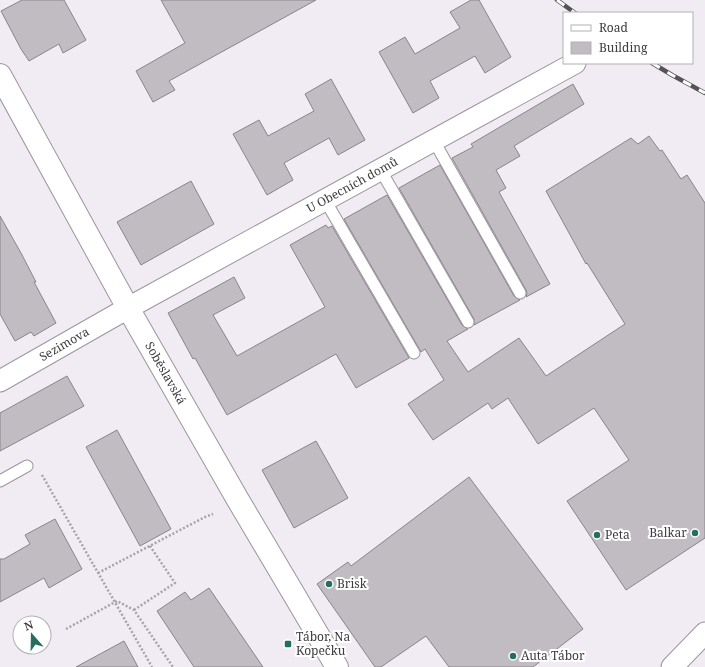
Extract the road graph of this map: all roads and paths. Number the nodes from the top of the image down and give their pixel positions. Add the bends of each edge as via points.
1 (573, 64) edge
2 (0, 75) edge
3 (434, 141) junction
4 (380, 169) junction
5 (325, 200) junction
6 (520, 293) dead end
7 (128, 308) junction
8 (468, 322) dead end
9 (414, 353) dead end
10 (0, 381) edge
11 (27, 466) joint
12 (0, 481) edge
13 (213, 514) dead end
14 (150, 546) junction
15 (98, 573) junction
16 (115, 602) junction
17 (134, 610) junction
18 (66, 629) dead end
19 (705, 633) edge
20 (152, 667) edge
21 (173, 667) edge
22 (337, 667) edge
23 (672, 667) edge

1 - 3 street, U Obecních domů
2 - 7 main road, Soběslavská
3 - 4 street, U Obecních domů
3 - 6 lane
4 - 5 street, U Obecních domů
4 - 8 lane
5 - 7 street, U Obecních domů
5 - 9 lane
7 - 10 street, Sezimova
7 - 22 main road, Soběslavská
11 - 12 lane
11 - 15 path via 39,468
13 - 14 path
14 - 15 path
14 - 17 path via 175,583
15 - 16 path
16 - 17 path
16 - 18 path
16 - 20 path
17 - 21 path
19 - 23 street

